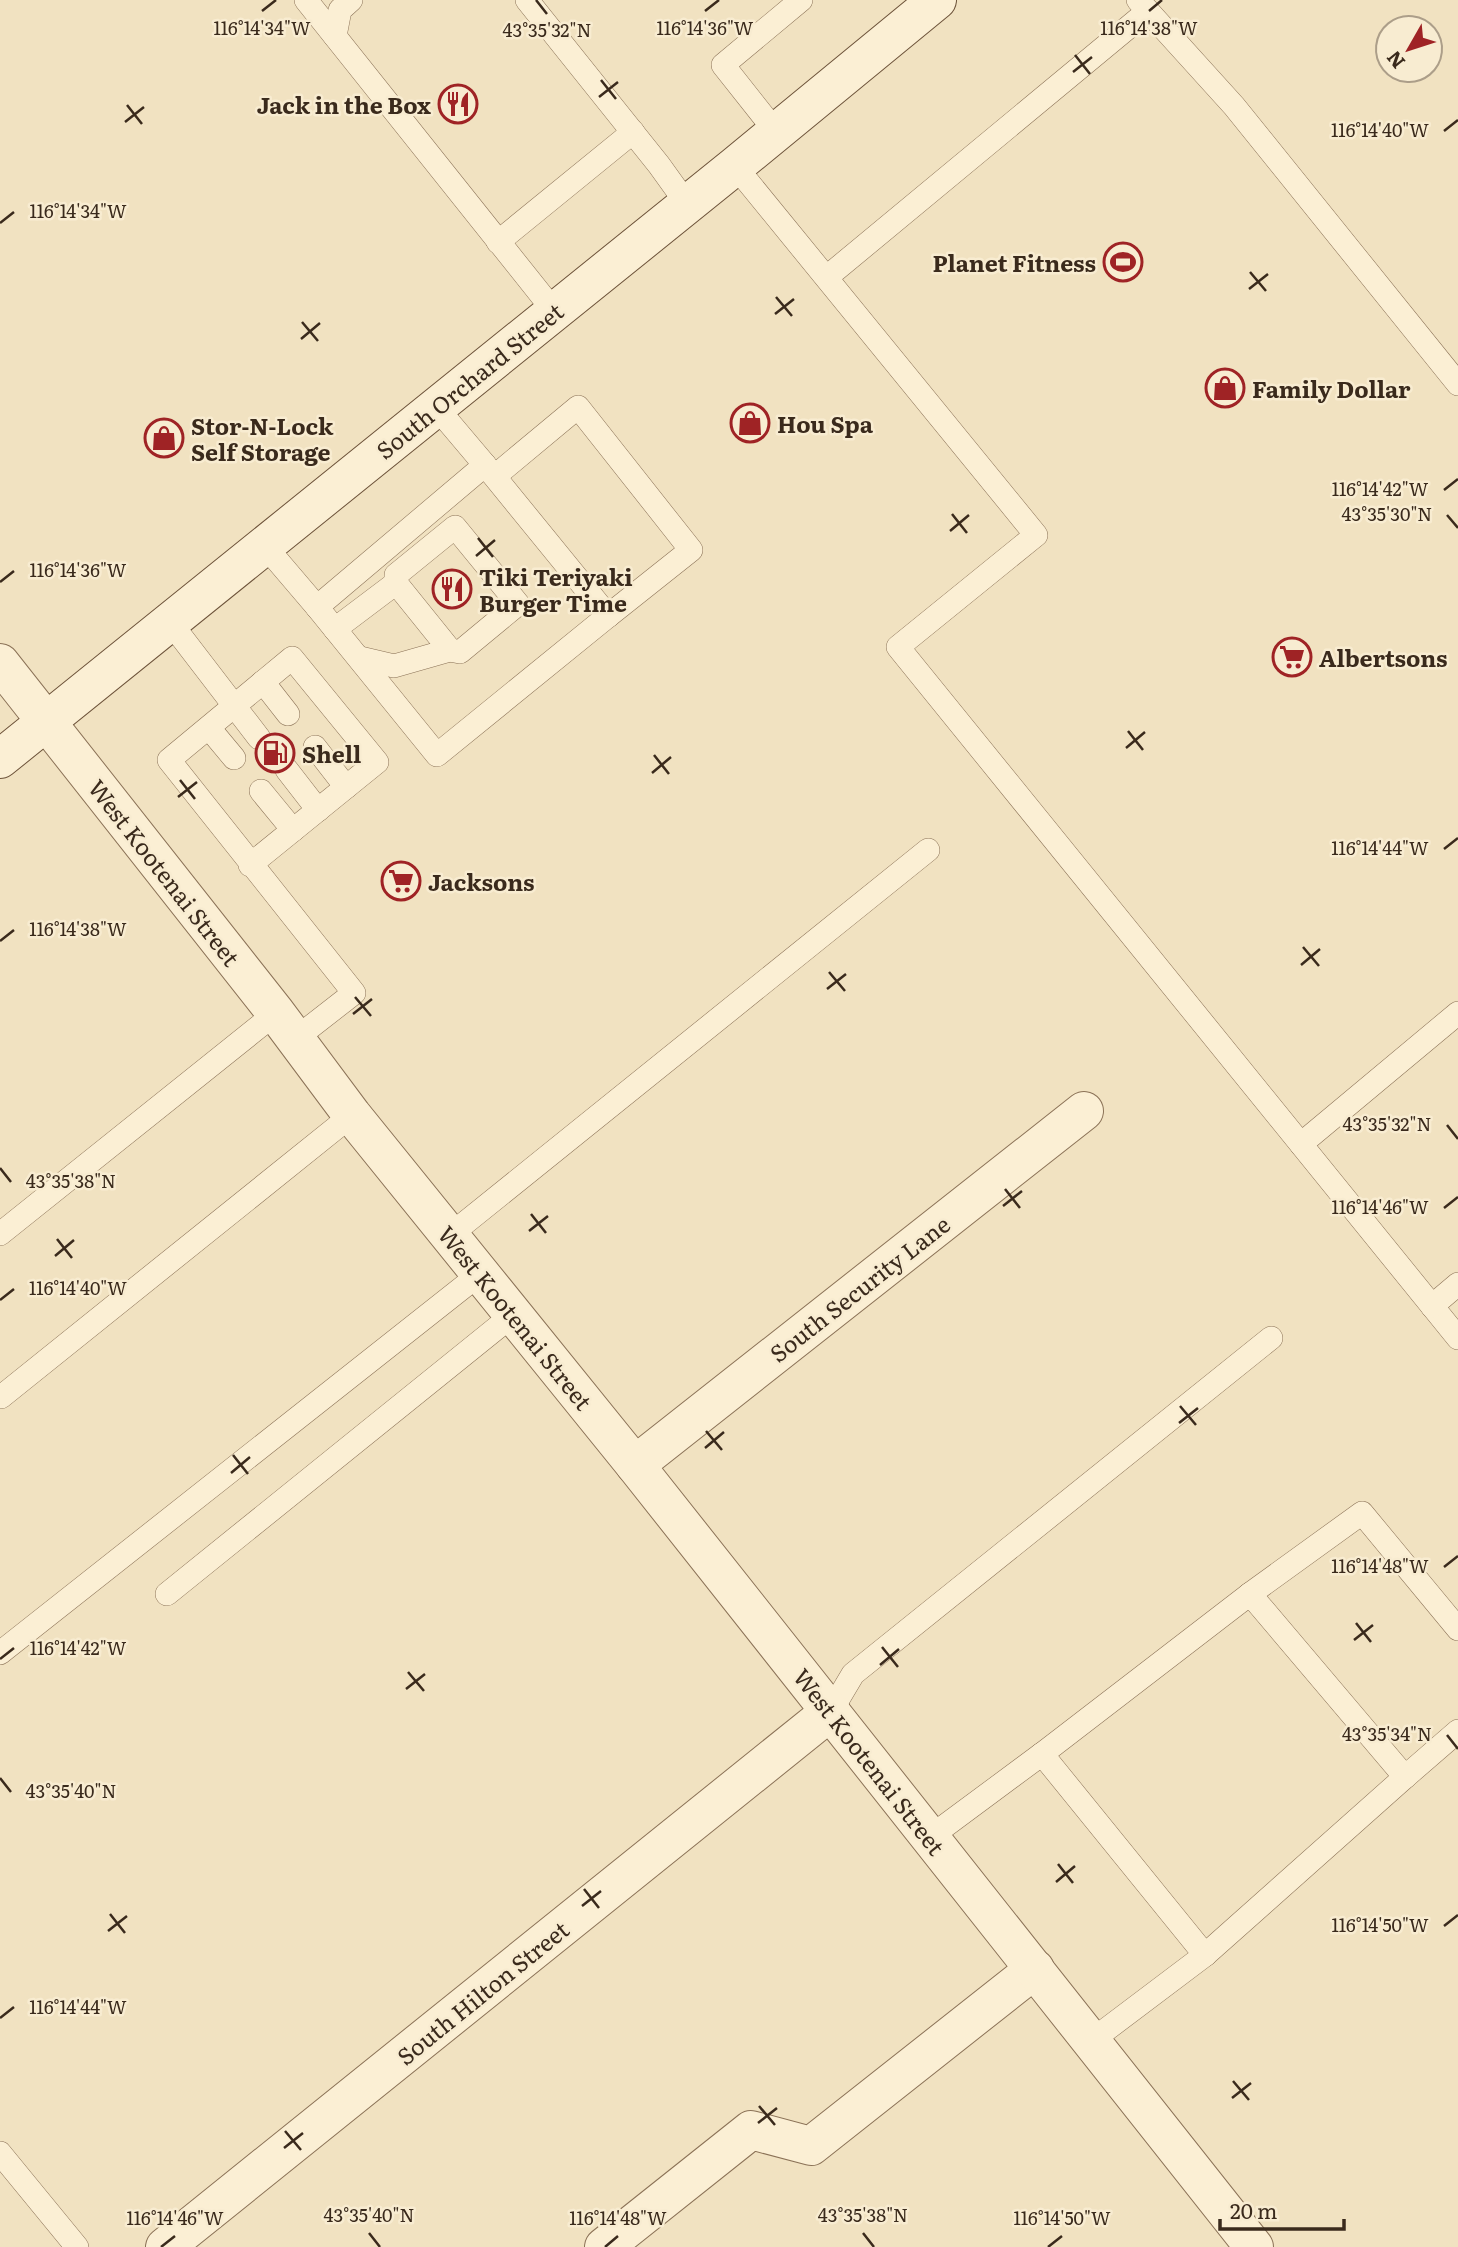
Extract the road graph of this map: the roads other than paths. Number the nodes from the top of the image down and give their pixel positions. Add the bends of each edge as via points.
1 (306, 0) edge
2 (351, 0) edge
3 (527, 0) edge
4 (802, 0) edge
5 (937, 0) edge
6 (1143, 6) edge
7 (335, 36) junction
8 (633, 132) junction
9 (776, 132) junction
10 (735, 166) junction
11 (687, 204) junction
12 (498, 242) junction
13 (827, 277) junction
14 (554, 311) junction
15 (1458, 384) edge
16 (436, 407) junction
17 (490, 470) junction
18 (265, 546) junction
19 (396, 583) junction
20 (317, 607) junction
21 (608, 616) junction
22 (170, 622) junction
23 (335, 629) junction
24 (450, 650) junction
25 (360, 658) junction
26 (0, 663) edge
27 (263, 682) junction
28 (234, 707) junction
29 (288, 714) dead end
30 (47, 721) junction
31 (209, 728) junction
32 (260, 738) dead end
33 (315, 747) dead end
34 (234, 758) dead end
35 (0, 759) edge
36 (287, 770) dead end
37 (346, 787) junction
38 (261, 791) dead end
39 (318, 810) junction
40 (293, 830) junction
41 (928, 850) dead end
42 (250, 865) junction
43 (1458, 1013) edge
44 (286, 1026) junction
45 (1084, 1111) dead end
46 (352, 1115) junction
47 (1301, 1144) junction
48 (0, 1234) edge
49 (450, 1235) junction
50 (481, 1273) junction
51 (1458, 1284) edge
52 (1432, 1306) junction
53 (514, 1314) junction
54 (1270, 1338) dead end
55 (1458, 1338) edge
56 (0, 1396) edge
57 (635, 1465) junction
58 (167, 1594) dead end
59 (1250, 1594) junction
60 (1458, 1629) edge
61 (0, 1653) edge
62 (831, 1711) junction
63 (1458, 1731) edge
64 (1042, 1754) junction
65 (1405, 1777) junction
66 (930, 1837) junction
67 (1205, 1955) junction
68 (1035, 1969) junction
69 (1091, 2041) junction
70 (0, 2153) edge
71 (77, 2247) edge
72 (165, 2247) edge
73 (604, 2247) edge
74 (1254, 2247) edge

1 - 7 lane
2 - 7 lane via 340,10
3 - 8 lane
4 - 9 lane via 723,65
5 - 9 street, South Orchard Street
6 - 13 lane
6 - 15 lane via 1234,106
7 - 12 lane
8 - 11 lane
8 - 12 lane
9 - 10 street, South Orchard Street
10 - 11 street, South Orchard Street
10 - 13 lane
11 - 14 street, South Orchard Street
12 - 14 lane
13 - 47 lane via 1036,535 898,647
14 - 16 street, South Orchard Street
16 - 17 lane
16 - 18 street, South Orchard Street
17 - 20 lane
17 - 21 lane
17 - 21 lane via 578,407 691,550
18 - 20 lane
18 - 22 street, South Orchard Street
19 - 23 lane
19 - 24 lane
19 - 24 lane via 396,575 455,527 518,604 460,652
20 - 23 lane
21 - 25 lane via 437,755
22 - 28 lane
22 - 30 street, South Orchard Street
23 - 25 lane
24 - 25 lane via 394,666
26 - 30 street, West Kootenai Street
27 - 28 lane
27 - 29 lane
27 - 37 lane via 292,658 377,762
28 - 31 lane
28 - 32 lane
30 - 35 street, South Orchard Street
30 - 44 street, West Kootenai Street
31 - 34 lane
31 - 42 lane via 169,760
33 - 37 lane
36 - 39 lane
37 - 39 lane
38 - 40 lane
39 - 40 lane
40 - 42 lane
41 - 49 lane
42 - 44 lane via 354,993
43 - 47 lane
44 - 46 street, West Kootenai Street
44 - 48 lane
45 - 57 street, South Security Lane
46 - 49 street, West Kootenai Street
46 - 56 lane
47 - 52 lane
49 - 50 street, West Kootenai Street
50 - 53 street, West Kootenai Street
50 - 61 lane
51 - 52 lane
52 - 55 lane
53 - 57 street, West Kootenai Street
53 - 58 lane
54 - 62 lane via 853,1674
57 - 62 street, West Kootenai Street
59 - 60 lane via 1362,1513
59 - 64 lane
59 - 65 lane
62 - 66 street, West Kootenai Street
62 - 72 street, South Hilton Street
63 - 65 lane
64 - 66 lane
64 - 67 lane
65 - 67 lane
66 - 68 street, West Kootenai Street
67 - 69 lane
68 - 69 street, West Kootenai Street
68 - 73 street via 811,2146 751,2130
69 - 74 street, West Kootenai Street
70 - 71 lane

